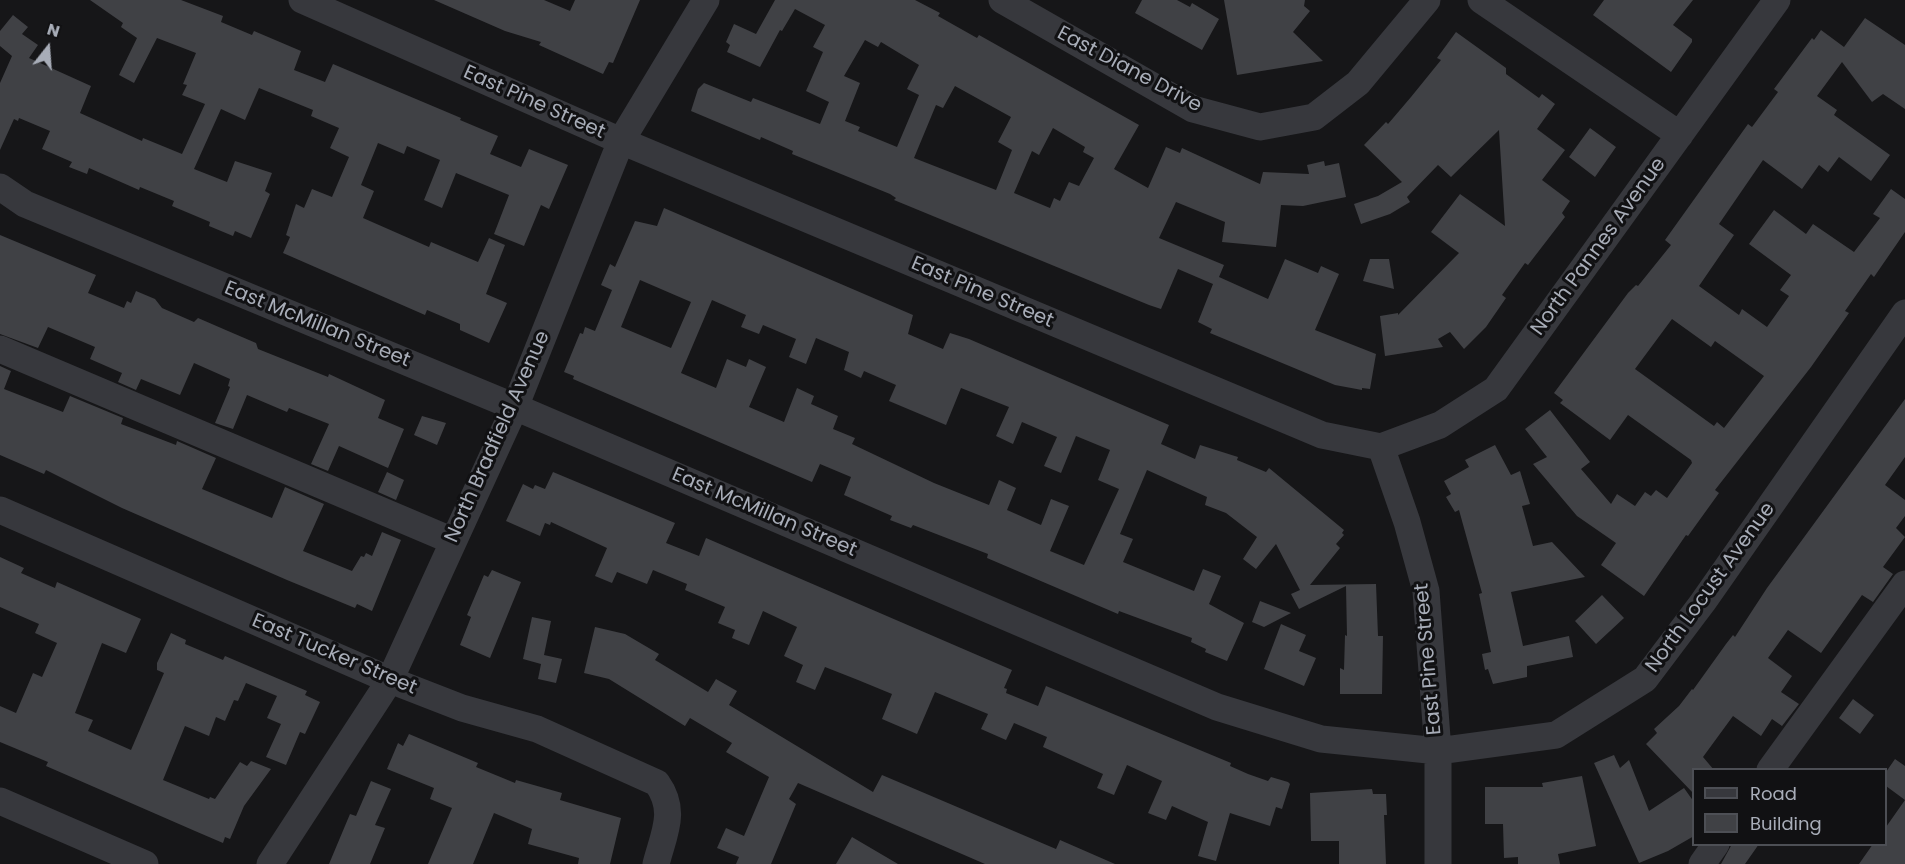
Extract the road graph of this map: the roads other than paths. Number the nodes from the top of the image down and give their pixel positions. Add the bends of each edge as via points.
1 (302, 0) edge
2 (706, 0) edge
3 (1002, 0) edge
4 (1427, 0) edge
5 (1481, 0) edge
6 (1777, 0) edge
7 (1680, 135) junction
8 (621, 141) junction
9 (0, 187) edge
10 (1905, 313) edge
11 (0, 349) edge
12 (515, 407) junction
13 (1381, 447) junction
14 (0, 510) edge
15 (453, 541) junction
16 (1905, 584) edge
17 (390, 680) junction
18 (1438, 751) junction
19 (1771, 768) edge
20 (0, 801) edge
21 (1715, 846) edge
22 (145, 864) edge
23 (270, 864) edge
24 (656, 864) edge
25 (1438, 864) edge
26 (1702, 864) edge

1 - 8 street, East Pine Street
2 - 8 street, North Bradfield Avenue
3 - 4 street, East Diane Drive via 1193,109 1260,127 1314,117 1358,82
5 - 7 street
6 - 7 street, North Pannes Avenue
7 - 13 street, North Pannes Avenue via 1496,389 1440,425
8 - 12 street, North Bradfield Avenue
8 - 13 street, East Pine Street via 1322,435
9 - 12 street, East McMillan Street via 25,204
10 - 18 street, North Locust Avenue via 1645,679 1556,735
11 - 15 street
12 - 15 street, North Bradfield Avenue
12 - 18 street, East McMillan Street via 1217,707 1321,739
13 - 18 street, East Pine Street via 1426,591
14 - 17 street, East Tucker Street
15 - 17 street, North Bradfield Avenue
16 - 19 street
17 - 23 street, North Bradfield Avenue
17 - 24 street, East Tucker Street via 462,708 537,729 657,783 667,796 669,811
18 - 25 street
20 - 22 street
21 - 26 street

